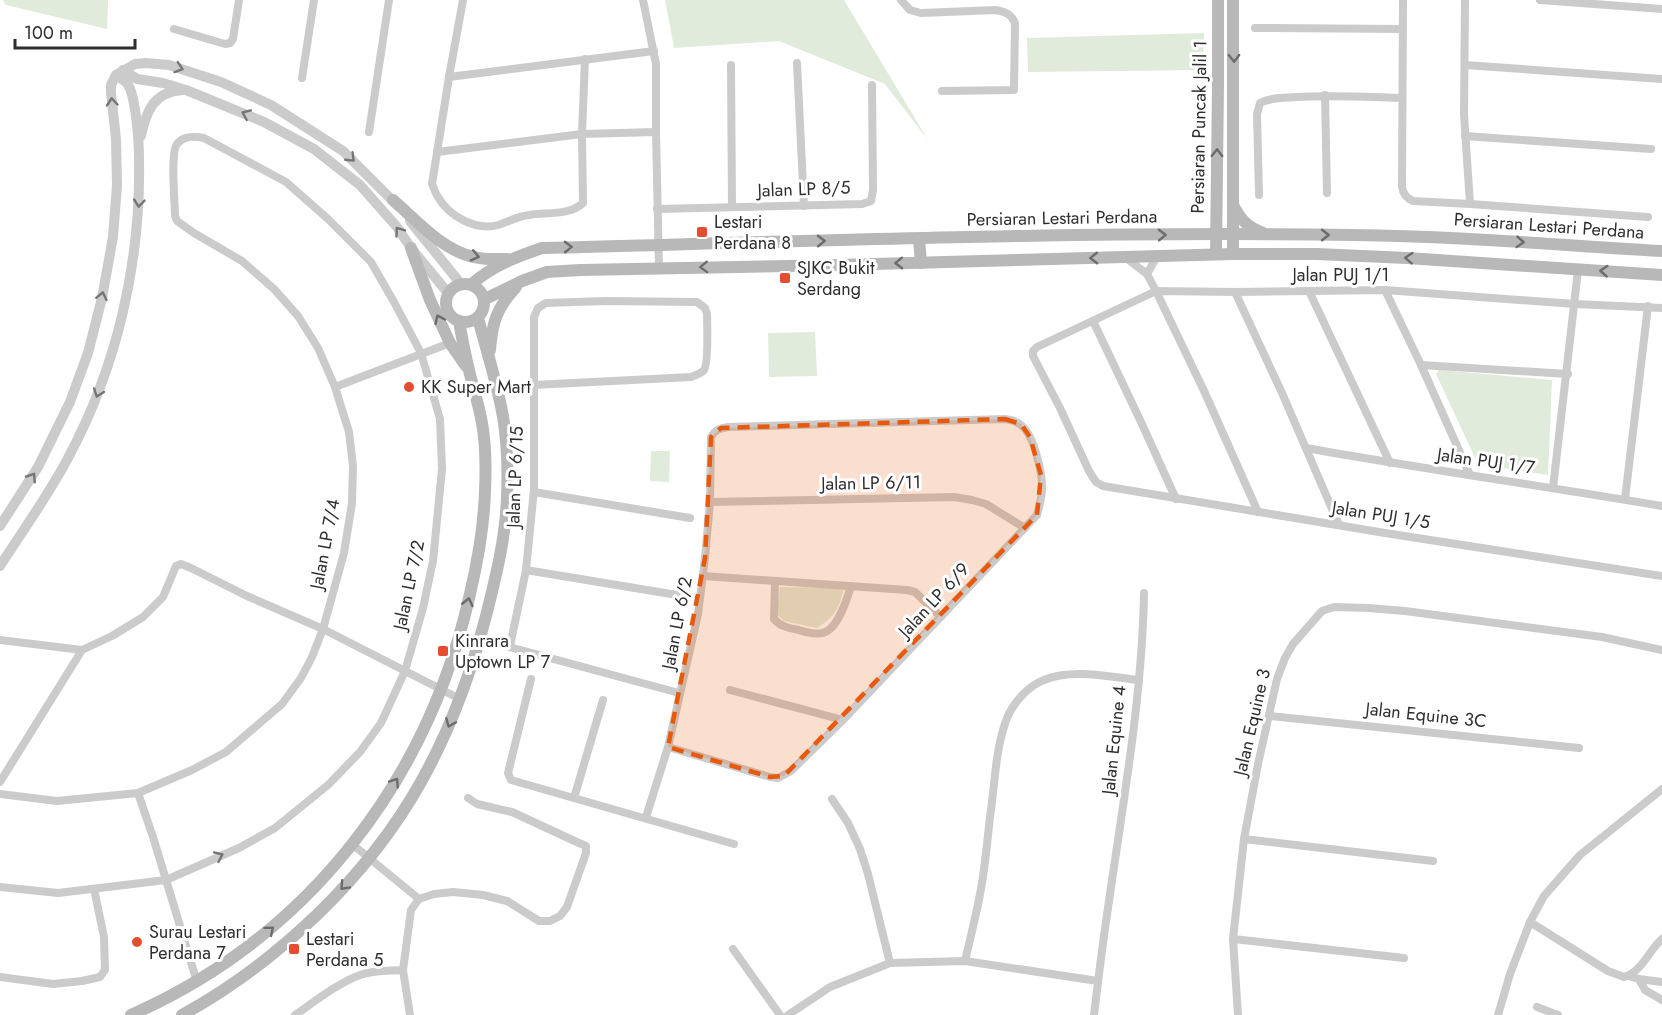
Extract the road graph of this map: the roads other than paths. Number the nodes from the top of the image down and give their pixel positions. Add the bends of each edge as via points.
1 (239, 0) edge
2 (314, 0) edge
3 (389, 0) edge
4 (463, 0) edge
5 (643, 0) edge
6 (901, 0) edge
7 (1218, 0) edge
8 (1233, 0) edge
9 (1403, 0) edge
10 (1465, 0) edge
11 (1540, 0) edge
12 (1662, 9) edge
13 (1255, 28) dead end
14 (174, 29) dead end
15 (1403, 29) junction
16 (654, 51) junction
17 (585, 59) junction
18 (797, 63) dead end
19 (731, 65) dead end
20 (1466, 65) junction
21 (119, 72) junction
22 (449, 77) junction
23 (302, 78) dead end
24 (1662, 79) edge
25 (872, 84) dead end
26 (186, 90) junction
27 (942, 91) dead end
28 (1325, 95) junction
29 (1402, 98) junction
30 (369, 132) dead end
31 (656, 132) junction
32 (582, 134) junction
33 (1465, 136) junction
34 (178, 143) joint
35 (139, 145) junction
36 (1651, 149) dead end
37 (437, 152) junction
38 (1327, 193) dead end
39 (1259, 195) dead end
40 (393, 200) junction
41 (1232, 204) junction
42 (1470, 204) junction
43 (804, 206) junction
44 (732, 207) junction
45 (657, 209) junction
46 (1215, 212) junction
47 (1648, 217) dead end
48 (1188, 234) junction
49 (1216, 234) junction
50 (1233, 234) junction
51 (1267, 234) junction
52 (919, 239) junction
53 (657, 245) junction
54 (411, 248) junction
55 (1662, 251) edge
56 (1216, 254) junction
57 (1233, 254) junction
58 (1157, 256) junction
59 (1125, 257) junction
60 (511, 259) junction
61 (921, 263) junction
62 (659, 269) junction
63 (1578, 270) junction
64 (1147, 274) junction
65 (1662, 275) edge
66 (522, 281) junction
67 (466, 284) junction
68 (1385, 290) junction
69 (1156, 291) junction
70 (1309, 291) junction
71 (1235, 292) junction
72 (448, 293) junction
73 (485, 299) junction
74 (1575, 304) junction
75 (1648, 306) junction
76 (1662, 308) edge
77 (478, 318) junction
78 (459, 321) junction
79 (1093, 321) junction
80 (450, 343) junction
81 (421, 353) junction
82 (489, 360) junction
83 (1421, 365) junction
84 (469, 370) junction
85 (1568, 374) junction
86 (534, 385) junction
87 (336, 387) junction
88 (1005, 419) joint
89 (1306, 448) junction
90 (1390, 463) junction
91 (1470, 475) junction
92 (1096, 482) joint
93 (1553, 488) junction
94 (534, 492) junction
95 (1176, 499) junction
96 (1625, 499) junction
97 (710, 502) junction
98 (1662, 506) edge
99 (1258, 512) junction
100 (690, 518) dead end
101 (1339, 525) junction
102 (0, 526) edge
103 (1025, 528) junction
104 (0, 566) edge
105 (526, 570) junction
106 (703, 576) junction
107 (1662, 576) edge
108 (775, 582) junction
109 (851, 586) junction
110 (1144, 593) dead end
111 (677, 595) dead end
112 (941, 617) junction
113 (323, 629) junction
114 (480, 639) junction
115 (0, 640) edge
116 (510, 646) junction
117 (82, 650) junction
118 (1662, 650) edge
119 (405, 671) junction
120 (531, 679) dead end
121 (1139, 680) junction
122 (441, 689) junction
123 (730, 690) dead end
124 (680, 693) junction
125 (460, 699) junction
126 (603, 700) dead end
127 (1269, 716) junction
128 (843, 720) junction
129 (668, 747) junction
130 (1579, 748) dead end
131 (0, 782) edge
132 (1662, 789) edge
133 (138, 793) junction
134 (0, 794) edge
135 (468, 798) dead end
136 (574, 798) junction
137 (832, 799) dead end
138 (646, 817) junction
139 (1244, 839) junction
140 (352, 844) junction
141 (734, 844) dead end
142 (369, 858) junction
143 (1433, 861) dead end
144 (166, 880) junction
145 (0, 887) edge
146 (94, 890) junction
147 (419, 899) junction
148 (1530, 922) junction
149 (1233, 939) junction
150 (1662, 939) edge
151 (733, 949) dead end
152 (1404, 958) dead end
153 (965, 961) junction
154 (890, 963) junction
155 (403, 970) junction
156 (1628, 976) junction
157 (0, 977) edge
158 (1639, 979) junction
159 (1098, 981) junction
160 (197, 982) junction
161 (1662, 982) edge
162 (1662, 1000) edge
163 (1537, 1007) dead end
164 (410, 1012) edge
165 (131, 1015) edge
166 (182, 1015) edge
167 (295, 1015) edge
168 (780, 1015) edge
169 (788, 1015) edge
170 (1094, 1015) edge
171 (1238, 1015) edge
172 (1498, 1015) edge
173 (1558, 1015) edge

1 - 14 street via 230,43
2 - 23 street
3 - 30 street
4 - 22 street
5 - 16 street
6 - 27 street via 910,10 921,13 996,10 1013,17 1014,90
46 -> 7 main road, Persiaran Puncak Jalil 1
8 -> 41 main road, Persiaran Puncak Jalil 1
9 - 15 street
10 - 20 street
11 - 12 street
13 - 15 street
15 - 29 street
16 - 17 street
16 - 31 street
17 - 22 street
17 - 32 street
18 - 43 street
19 - 44 street
20 - 24 street
20 - 33 street
21 - 26 street
21 - 35 street via 132,93
21 -> 40 street via 135,64 169,65 221,82 271,105 343,151
102 -> 21 street via 38,467 70,402 88,353 113,237 117,185 111,85
22 - 37 street
25 - 43 street, Jalan LP 8/5 via 871,201
26 - 35 street via 164,94 154,103
54 -> 26 street via 360,185 314,149 264,122
28 - 29 street
28 - 38 street
28 - 39 street via 1278,98 1260,104
29 - 42 street via 1403,193 1413,201
31 - 32 street
31 - 45 street
32 - 37 street
32 - 37 street via 582,205 559,213 528,215 496,226 483,227 461,219 438,197 432,183
33 - 36 street
33 - 42 street
34 - 81 street, Jalan LP 7/2 via 191,137 204,138 295,188 370,262
34 - 87 street, Jalan LP 7/4 via 173,169 177,221 242,261 274,290 298,316
35 -> 104 street via 140,195 128,294 114,349 69,457
40 -> 60 main road via 434,237 458,251 473,257
40 - 67 street
41 - 50 main road, Persiaran Puncak Jalil 1
41 - 51 main road via 1250,228
42 - 47 street
43 - 44 street, Jalan LP 8/5
44 - 45 street, Jalan LP 8/5
45 - 53 street
46 - 48 main road
46 - 49 main road, Persiaran Puncak Jalil 1
48 - 49 main road, Persiaran Lestari Perdana
52 -> 48 main road, Persiaran Lestari Perdana
49 - 50 main road, Persiaran Lestari Perdana
49 - 56 main road, Persiaran Puncak Jalil 1
50 - 51 main road, Persiaran Lestari Perdana
50 - 57 main road, Persiaran Puncak Jalil 1
51 -> 55 main road, Persiaran Lestari Perdana via 1450,238
53 -> 52 main road, Persiaran Lestari Perdana
52 - 61 main road
60 -> 53 main road, Persiaran Lestari Perdana via 542,248
53 - 62 street
54 - 72 street
80 -> 54 main road
56 - 57 main road
56 - 58 main road
63 -> 57 main road via 1407,258
58 - 59 main road
58 - 64 street
59 -> 61 main road
59 - 64 street
60 - 67 main road, Persiaran Lestari Perdana
61 -> 62 main road
62 - 66 main road via 547,272
65 -> 63 main road
63 - 74 street
64 - 69 street
66 - 73 main road
66 - 82 main road via 504,299 495,319
67 - 72 main road
67 - 73 main road via 480,290
68 - 70 street, Jalan PUJ 1/1
68 - 74 street, Jalan PUJ 1/1
68 - 83 street
69 - 71 street, Jalan PUJ 1/1
69 - 79 street, Jalan PUJ 1/1
69 - 99 street
70 - 71 street, Jalan PUJ 1/1
70 - 90 street
71 - 89 street
72 - 78 main road via 447,310
73 - 77 main road
74 - 75 street, Jalan PUJ 1/1
74 - 85 street
75 - 76 street, Jalan PUJ 1/1
75 - 96 street
77 - 78 main road
77 - 82 main road
78 - 84 main road
79 - 92 street, Jalan PUJ 1/1 via 1037,347 1033,356
79 - 95 street
80 - 81 street
80 - 84 main road
81 - 87 street
81 - 119 street, Jalan LP 7/2 via 440,419 442,469 434,561
82 - 114 main road via 504,424 507,493 499,565
83 - 85 street
83 - 91 street
122 -> 84 main road via 462,627 483,516 482,424
85 - 93 street
86 - 86 street, Jalan LP 6/15 via 534,317 546,303 691,302 705,308 706,364 697,375
86 - 94 street, Jalan LP 6/15
87 - 113 street, Jalan LP 7/4 via 350,432 352,503 344,553
88 - 97 street, Jalan LP 6/2 via 721,428 711,437
88 - 103 street, Jalan LP 6/9 via 1026,430 1041,475 1041,503 1037,515
89 - 90 street, Jalan PUJ 1/7
89 - 101 street
90 - 91 street, Jalan PUJ 1/7
91 - 93 street, Jalan PUJ 1/7
92 - 95 street, Jalan PUJ 1/5
93 - 96 street, Jalan PUJ 1/7
94 - 100 street
94 - 105 street, Jalan LP 6/15
95 - 99 street, Jalan PUJ 1/5
96 - 98 street, Jalan PUJ 1/7
97 - 103 street, Jalan LP 6/11 via 954,498 986,504
97 - 106 street, Jalan LP 6/2
99 - 101 street, Jalan PUJ 1/5
101 - 107 street, Jalan PUJ 1/5
103 - 112 street, Jalan LP 6/9
105 - 111 street
105 - 116 street, Jalan LP 6/15
106 - 108 street
106 - 124 street, Jalan LP 6/2
108 - 109 street
108 - 109 street via 774,619 779,625 814,633 823,633 834,625
109 - 112 street via 915,592
110 - 121 street
112 - 128 street, Jalan LP 6/9
113 - 117 street via 182,564 176,566 163,597 143,617
113 - 119 street
113 - 133 street, Jalan LP 7/4 via 301,678 282,704 259,725 218,756
114 - 116 street
114 - 125 main road
115 - 117 street
116 - 124 street
117 - 131 street
118 - 127 street, Jalan Equine 3 via 1602,637 1404,611 1334,608 1322,611 1293,644 1277,679
119 - 122 street
144 -> 119 street, Jalan LP 7/2 via 268,833 328,785 360,753 381,723
120 - 136 street via 508,777
121 - 153 street, Jalan Equine 4 via 1058,676 1033,687 1013,706 999,751 980,893
121 - 159 street, Jalan Equine 4
122 - 125 street
140 -> 122 main road via 404,769
123 - 128 street
124 - 129 street, Jalan LP 6/2
125 -> 142 main road via 421,781
126 - 136 street
127 - 130 street, Jalan Equine 3C
127 - 139 street, Jalan Equine 3
128 - 129 street, Jalan LP 6/9 via 791,771 778,778
129 - 138 street, Jalan LP 6/2
132 - 148 street via 1580,855 1544,896
133 - 134 street, Jalan LP 7/4 via 57,801
133 - 144 street
135 - 147 street via 512,812 586,846 567,907 550,921 539,921 507,901 483,895 453,892
136 - 138 street
137 - 154 street via 860,849
138 - 141 street
139 - 143 street
139 - 149 street, Jalan Equine 3
140 - 142 street
160 -> 140 main road via 292,911
142 - 147 street
142 -> 166 main road via 315,917 263,963
144 - 146 street, Jalan LP 7/2
144 - 160 street
145 - 146 street, Jalan LP 7/2 via 58,893
146 - 157 street via 104,937 105,970 100,977 53,984
147 - 155 street via 411,910
148 - 156 street via 1608,971
148 - 172 street
149 - 152 street
149 - 171 street, Jalan Equine 3
150 - 156 street via 1640,968
151 - 168 street
153 - 154 street
153 - 159 street
154 - 169 street via 830,987
155 - 164 street
155 - 167 street via 361,974
156 - 158 street
158 - 161 street
158 - 162 street via 1646,990
159 - 170 street, Jalan Equine 4
160 - 165 main road
163 - 173 street

